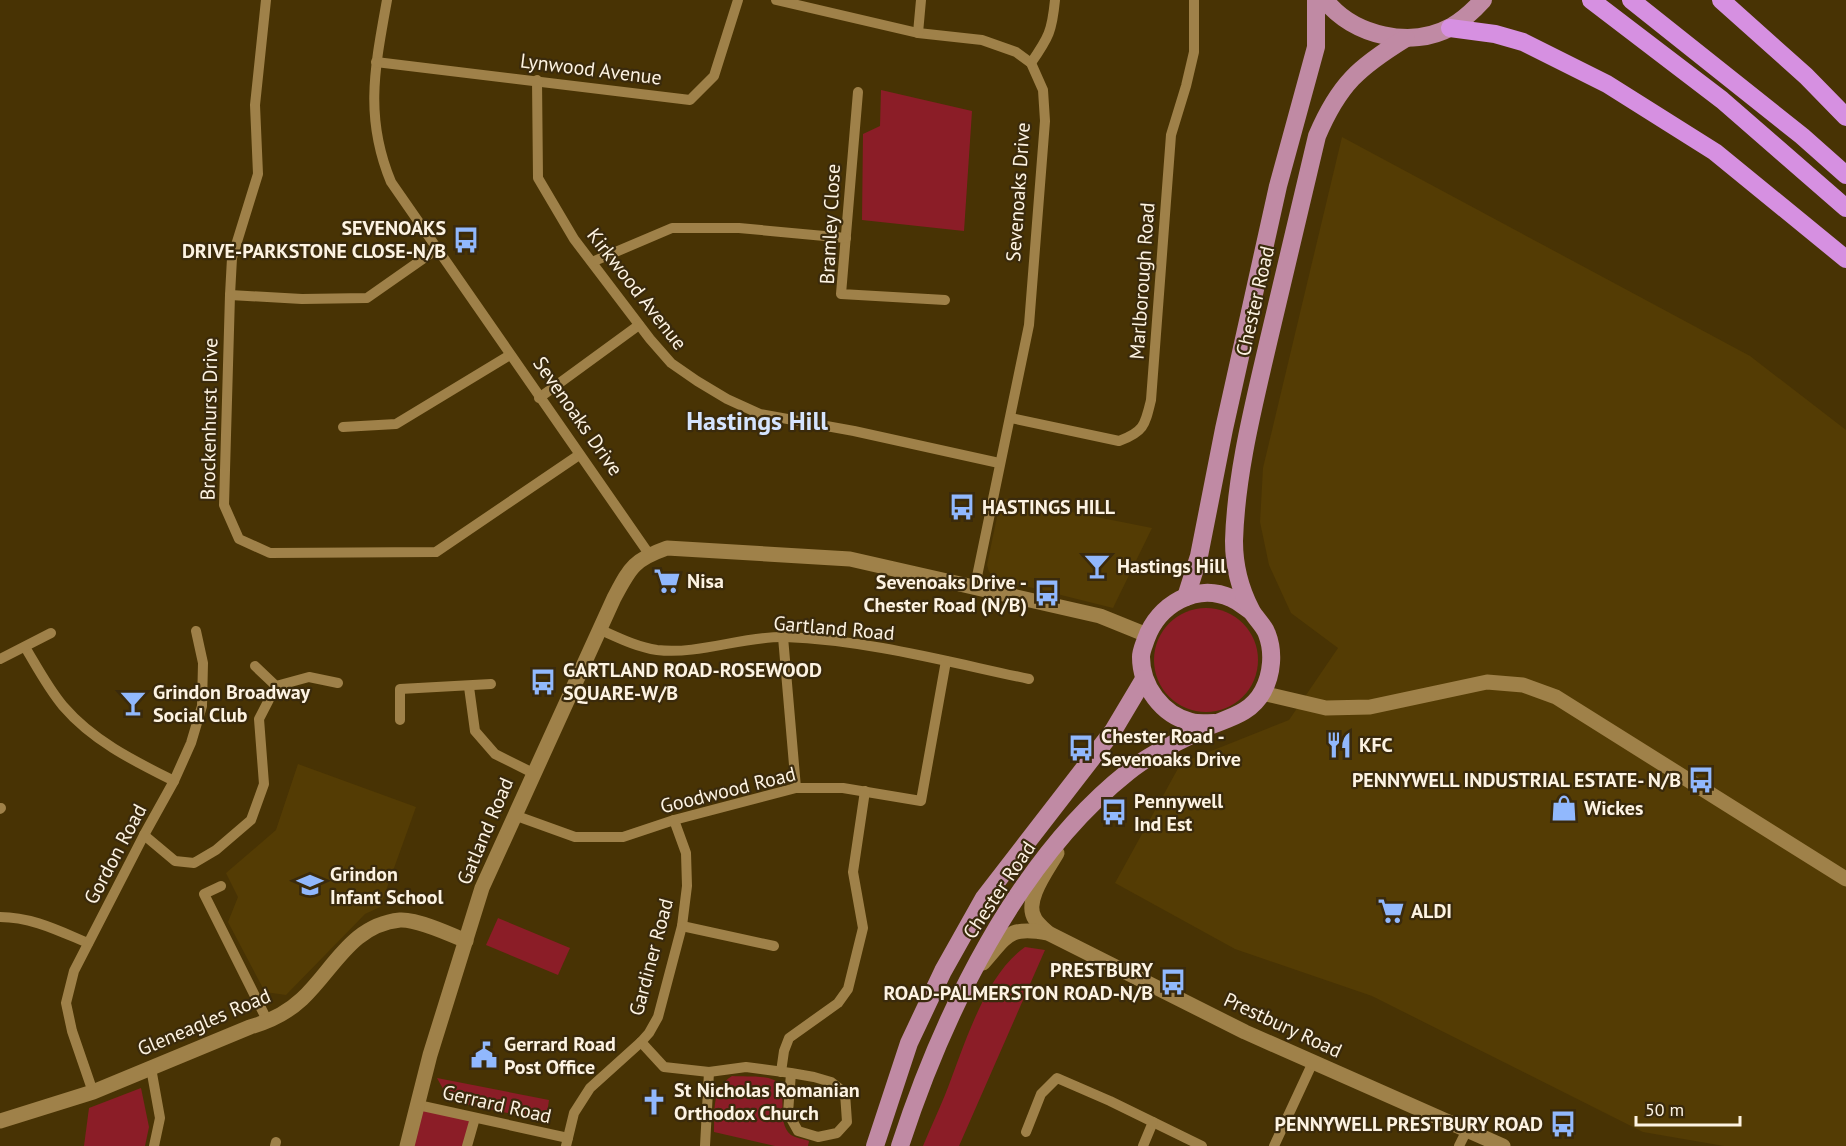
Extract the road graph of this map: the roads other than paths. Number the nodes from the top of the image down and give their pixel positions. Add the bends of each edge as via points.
1 (266, 0) edge
2 (387, 0) edge
3 (738, 0) edge
4 (921, 0) edge
5 (1056, 0) edge
6 (1194, 0) edge
7 (1316, 0) edge
8 (1325, 0) edge
9 (1483, 0) edge
10 (1591, 0) edge
11 (1631, 0) edge
12 (1721, 0) edge
13 (784, 1) edge
14 (1450, 28) junction
15 (918, 33) junction
16 (1406, 38) junction
17 (376, 62) junction
18 (1031, 63) junction
19 (537, 80) junction
20 (858, 92) dead end
21 (1846, 117) edge
22 (1846, 175) edge
23 (1846, 208) edge
24 (846, 238) junction
25 (437, 249) junction
26 (1846, 259) edge
27 (591, 262) junction
28 (230, 295) junction
29 (945, 300) dead end
30 (639, 325) junction
31 (510, 355) junction
32 (539, 398) junction
33 (1011, 418) junction
34 (343, 427) dead end
35 (579, 455) junction
36 (999, 463) junction
37 (649, 554) junction
38 (975, 586) junction
39 (1185, 597) junction
40 (1251, 610) junction
41 (601, 630) junction
42 (196, 631) dead end
43 (51, 633) dead end
44 (1147, 636) junction
45 (783, 637) junction
46 (25, 647) junction
47 (0, 659) edge
48 (946, 661) junction
49 (255, 666) dead end
50 (1029, 679) dead end
51 (1144, 679) junction
52 (338, 683) dead end
53 (491, 684) dead end
54 (276, 686) junction
55 (469, 687) junction
56 (1262, 693) junction
57 (400, 720) dead end
58 (1216, 723) junction
59 (533, 773) junction
60 (174, 781) junction
61 (796, 788) junction
62 (865, 791) junction
63 (514, 815) junction
64 (674, 820) junction
65 (1073, 825) junction
66 (144, 835) junction
67 (1846, 879) edge
68 (221, 886) dead end
69 (0, 917) edge
70 (682, 926) junction
71 (1048, 933) junction
72 (466, 940) junction
73 (88, 943) junction
74 (774, 946) dead end
75 (968, 980) junction
76 (268, 1022) junction
77 (640, 1042) junction
78 (1313, 1062) junction
79 (151, 1068) junction
80 (708, 1072) junction
81 (786, 1072) junction
82 (93, 1092) junction
83 (418, 1105) junction
84 (476, 1118) junction
85 (0, 1120) edge
86 (1153, 1122) junction
87 (1467, 1130) junction
88 (1026, 1132) dead end
89 (567, 1142) edge
90 (154, 1146) edge
91 (407, 1146) edge
92 (467, 1146) edge
93 (705, 1146) edge
94 (875, 1146) edge
95 (900, 1146) edge
96 (1143, 1146) edge
97 (1202, 1146) edge
98 (1274, 1146) edge
99 (1459, 1146) edge
100 (1503, 1146) edge

1 - 28 street, Brockenhurst Drive via 255,105 258,174 232,258
2 - 17 street, Sevenoaks Drive
3 - 19 street, Lynwood Avenue via 714,76 690,100
4 - 15 street
5 - 18 street via 1048,40
6 - 33 street, Marlborough Road via 1194,52 1171,135 1151,400 1145,425 1135,435 1119,441
7 - 39 main road, Chester Road via 1316,47 1278,186 1199,556
8 - 16 main road via 1350,23 1371,32
9 - 14 main road
10 - 23 highway via 1722,100
11 - 22 highway
12 - 21 highway
13 - 15 street
14 - 16 main road
14 - 26 highway via 1523,42 1607,84 1715,152
15 - 18 street via 982,40 1016,52
16 - 40 main road, Chester Road via 1378,55 1341,89 1317,136 1248,429 1238,495 1234,554
17 - 19 street, Lynwood Avenue
17 - 25 street, Sevenoaks Drive via 374,119 381,159 391,182
18 - 33 street, Sevenoaks Drive via 1043,90 1045,121 1029,325
19 - 27 street, Kirkwood Avenue via 538,178
20 - 24 street, Bramley Close
24 - 27 street via 739,228 672,228
24 - 29 street, Bramley Close via 841,294
25 - 28 street via 367,298
25 - 31 street, Sevenoaks Drive
27 - 30 street, Kirkwood Avenue
28 - 35 street, Brockenhurst Drive via 224,505 239,539 270,553 436,552
30 - 32 street
30 - 36 street, Kirkwood Avenue via 671,363 727,399 760,414 854,430
31 - 32 street, Sevenoaks Drive
31 - 34 street via 396,424
32 - 35 street, Sevenoaks Drive
33 - 36 street, Sevenoaks Drive
35 - 37 street, Sevenoaks Drive
36 - 38 street, Sevenoaks Drive
37 - 38 street via 667,548 850,559
37 - 41 street, Gatland Road via 632,566
38 - 44 street via 1100,616
39 - 40 main road, Chester Road via 1211,593 1231,598
39 - 44 main road, Chester Road via 1158,616
40 - 56 main road, Chester Road via 1267,633 1272,660
41 - 45 street, Gartland Road via 638,646 660,650
41 - 59 street, Gatland Road
42 - 60 street, Gordon Road via 203,663 202,706
43 - 46 street
44 - 51 main road, Chester Road via 1140,655
45 - 48 street, Gartland Road via 875,646
45 - 61 street
46 - 47 street
46 - 60 street via 62,705 82,725 108,745
48 - 50 street, Gartland Road
48 - 62 street, Goodwood Road via 921,801
49 - 54 street
51 - 58 main road, Chester Road via 1153,697 1182,719
51 - 94 main road, Chester Road via 1113,731 978,909 942,971 909,1043
52 - 54 street via 309,677
53 - 55 street
54 - 66 street via 259,719 264,784 251,820 194,863 176,861
55 - 57 street via 400,689
55 - 59 street via 475,731 495,754
56 - 58 main road, Chester Road via 1232,719
56 - 67 street via 1326,708 1370,707 1488,682 1523,685 1556,697
58 - 65 main road, Chester Road via 1152,754 1103,793
59 - 63 street, Gatland Road
60 - 66 street, Gordon Road
61 - 62 street, Goodwood Road
61 - 64 street, Goodwood Road
62 - 81 street via 853,872 863,928 848,989 837,1003 789,1038 784,1051
63 - 64 street, Goodwood Road via 575,837 622,837
63 - 72 street, Gatland Road via 482,888
64 - 70 street, Gardiner Road via 686,853
65 - 71 street, Prestbury Road via 1032,898 1034,918
65 - 75 main road, Chester Road via 1020,892
66 - 73 street, Gordon Road
68 - 76 street via 204,894
69 - 73 street via 44,924
70 - 74 street
70 - 77 street, Gardiner Road via 658,1017
71 - 75 street, Prestbury Road via 1017,931 1005,938
71 - 78 street, Prestbury Road
72 - 76 street, Gleneagles Road via 402,920 366,931 301,1000
72 - 83 street, Gatland Road
73 - 82 street, Gordon Road via 74,971 66,1003
75 - 95 main road, Chester Road via 933,1054
76 - 79 street, Gleneagles Road
77 - 80 street via 664,1067
77 - 89 street, Gardiner Road via 590,1088 574,1113
78 - 87 street, Prestbury Road
78 - 98 street
79 - 82 street, Gleneagles Road
79 - 90 street via 160,1118
80 - 81 street via 746,1068
80 - 93 street
81 - 81 street via 831,1082 845,1093 847,1122 837,1133 818,1137 798,1131 788,1113
82 - 85 street, Gleneagles Road
83 - 84 street, Gerrard Road
83 - 91 street, Gatland Road
84 - 89 street, Gerrard Road
84 - 92 street
86 - 88 street via 1057,1078 1041,1094
86 - 96 street
86 - 97 street
87 - 99 street
87 - 100 street, Prestbury Road

